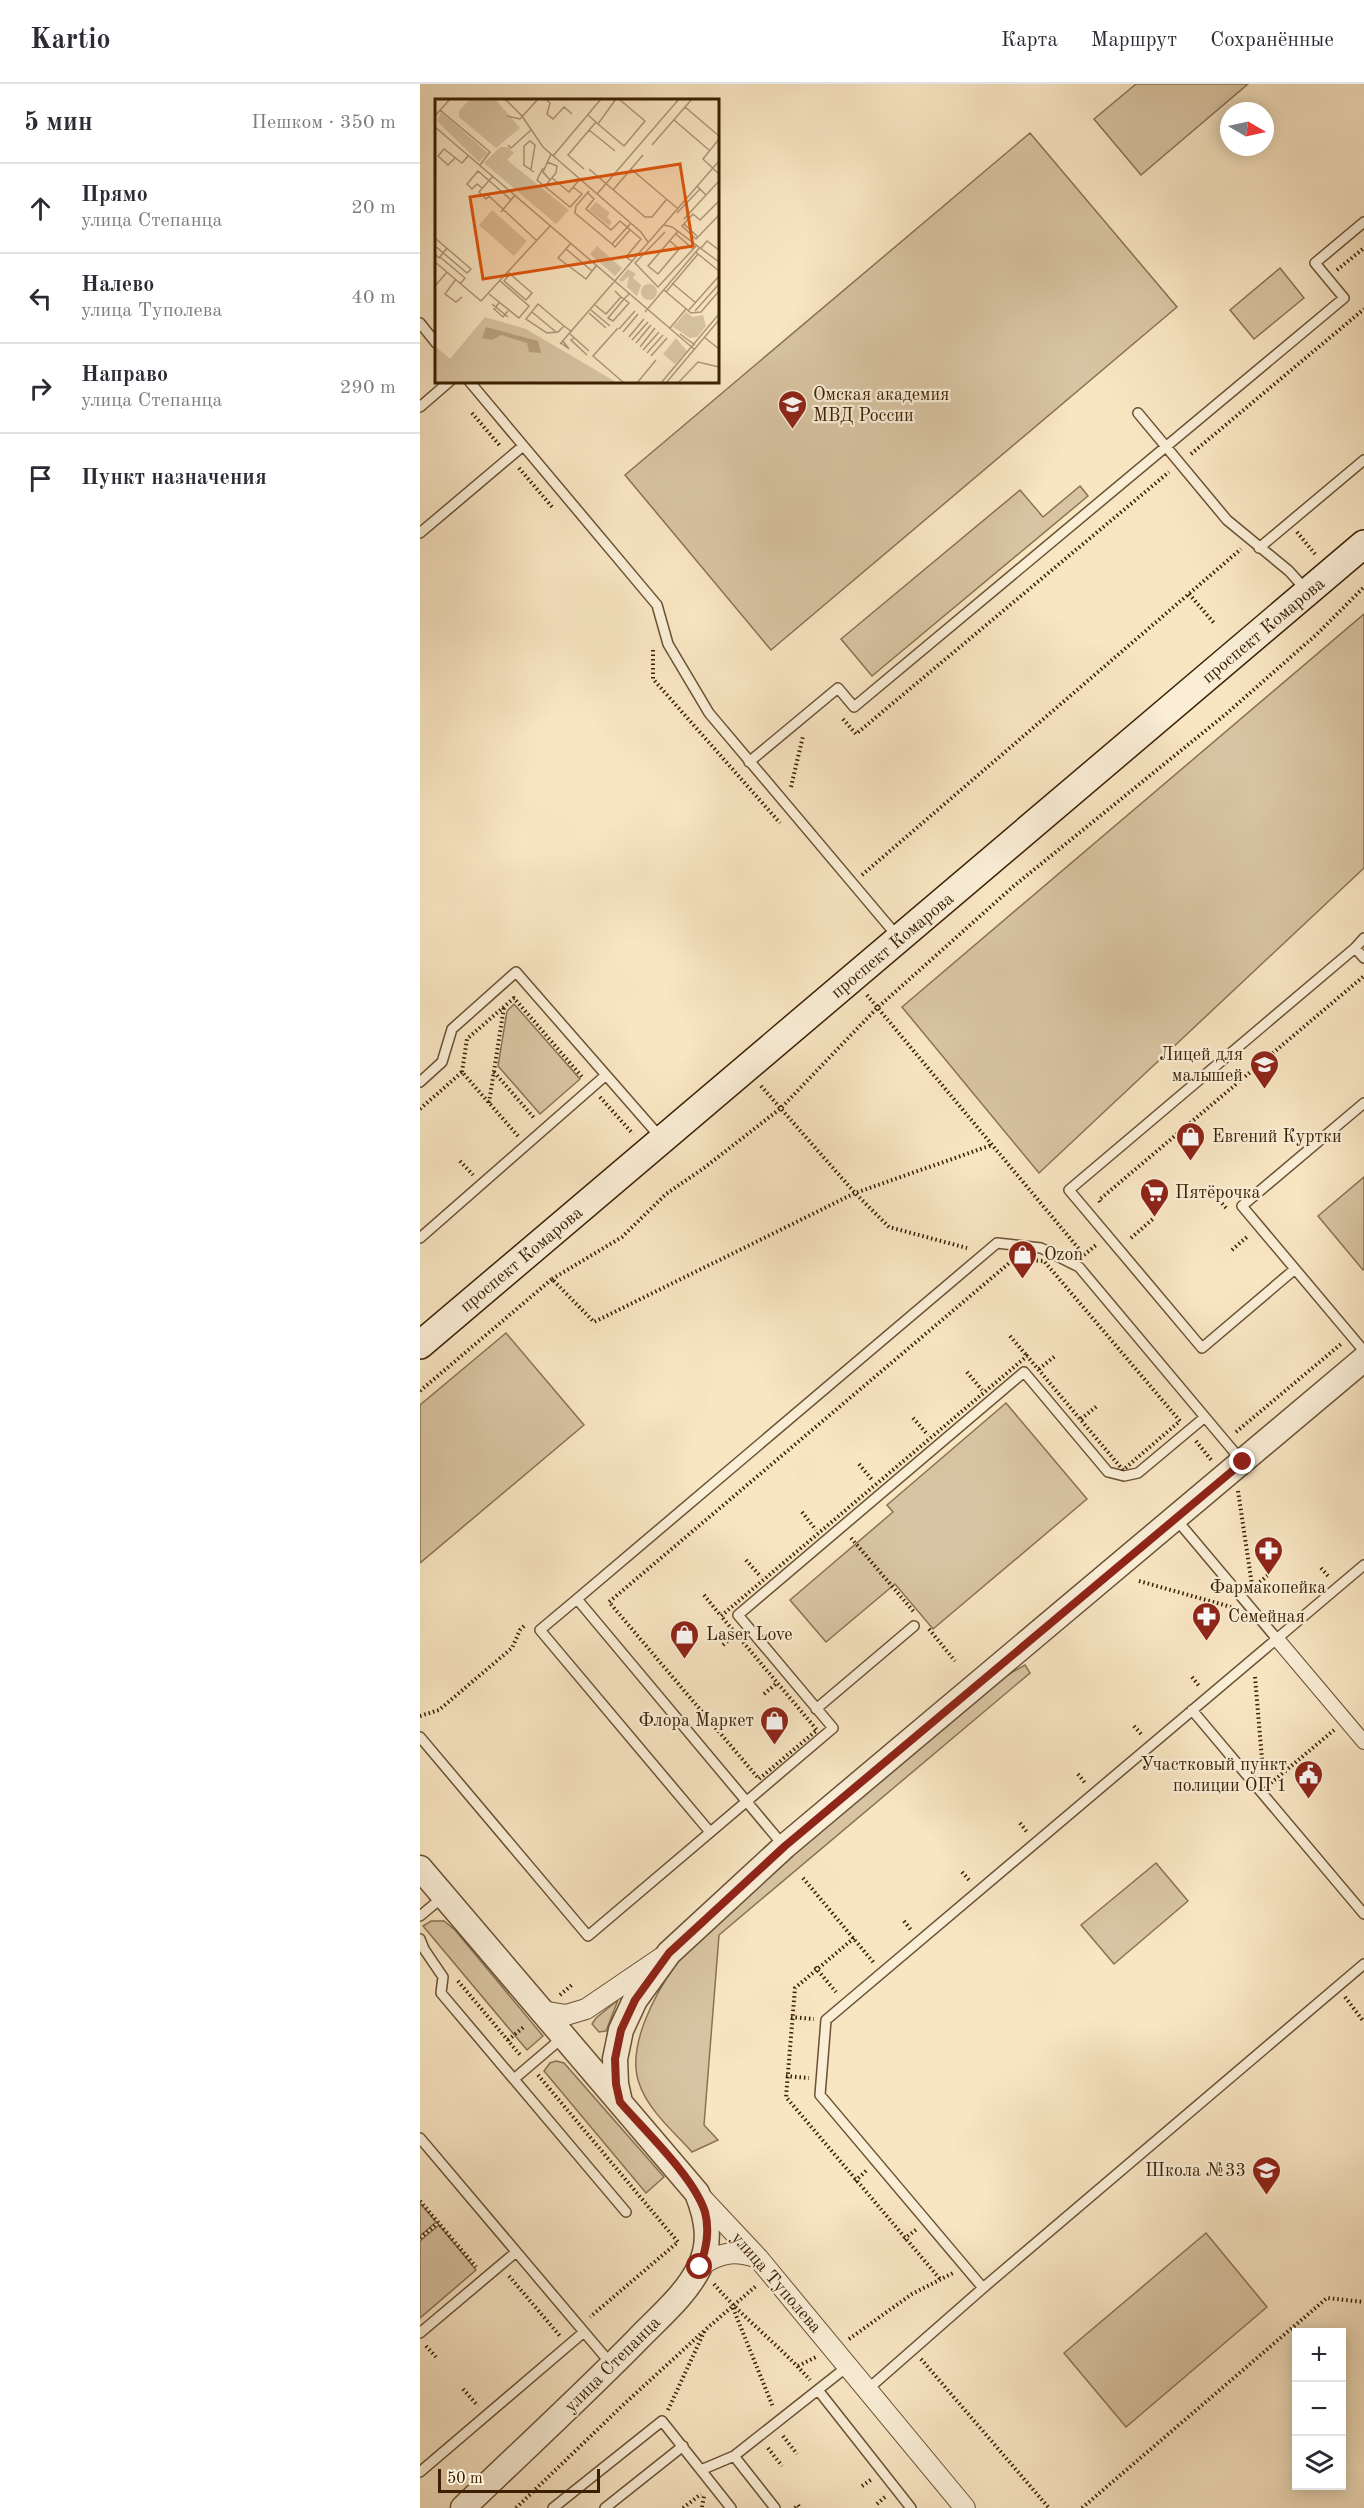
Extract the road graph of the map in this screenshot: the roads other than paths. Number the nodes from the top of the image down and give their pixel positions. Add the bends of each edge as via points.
1 (1364, 222) edge
2 (420, 323) edge
3 (435, 342) edge
4 (449, 382) edge
5 (470, 382) edge
6 (421, 403) edge
7 (1138, 413) dead end
8 (523, 446) junction
9 (1166, 447) junction
10 (1364, 460) edge
11 (420, 533) edge
12 (1364, 544) edge
13 (1259, 548) junction
14 (1307, 592) junction
15 (749, 762) junction
16 (1364, 938) edge
17 (899, 939) junction
18 (1355, 948) junction
19 (1364, 958) edge
20 (606, 1075) junction
21 (420, 1082) edge
22 (1364, 1103) edge
23 (663, 1140) junction
24 (420, 1238) edge
25 (1295, 1269) junction
26 (420, 1345) edge
27 (1364, 1351) edge
28 (1364, 1359) edge
29 (1205, 1417) junction
30 (1243, 1462) junction
31 (1176, 1519) junction
32 (1364, 1565) edge
33 (577, 1599) junction
34 (917, 1622) road end
35 (1277, 1639) junction
36 (816, 1709) junction
37 (1192, 1710) junction
38 (420, 1737) edge
39 (1364, 1742) edge
40 (747, 1801) junction
41 (710, 1832) junction
42 (785, 1846) junction
43 (420, 1868) edge
44 (444, 1896) junction
45 (1364, 1914) edge
46 (420, 1916) edge
47 (420, 1939) edge
48 (669, 1953) junction
49 (1364, 1964) edge
50 (542, 2011) junction
51 (564, 2036) junction
52 (514, 2079) junction
53 (620, 2102) junction
54 (420, 2138) edge
55 (697, 2193) junction
56 (626, 2212) dead end
57 (516, 2252) junction
58 (764, 2266) junction
59 (706, 2274) junction
60 (983, 2288) junction
61 (582, 2329) junction
62 (420, 2333) edge
63 (612, 2365) junction
64 (848, 2366) junction
65 (868, 2389) junction
66 (818, 2390) junction
67 (683, 2446) junction
68 (734, 2456) junction
69 (702, 2470) junction
70 (420, 2472) edge
71 (463, 2508) edge
72 (553, 2508) edge
73 (605, 2508) edge
74 (732, 2508) edge
75 (775, 2508) edge
76 (911, 2508) edge
77 (966, 2508) edge

1 - 9 lane via 1315,263 1344,298
2 - 3 lane
4 - 6 lane
5 - 8 lane
7 - 9 lane
8 - 11 lane
8 - 15 lane via 657,605 674,654 709,713
9 - 13 lane via 1227,520
9 - 15 lane via 854,707 838,688
10 - 13 lane
12 - 14 main road, проспект Комарова
13 - 14 lane
14 - 17 main road, проспект Комарова
15 - 17 lane
16 - 18 lane
17 - 23 main road, проспект Комарова
18 - 19 lane
18 - 25 lane via 1069,1190 1202,1348
20 - 21 lane via 516,972 452,1029 442,1062
20 - 23 lane
20 - 24 lane
22 - 25 lane via 1242,1206
23 - 26 main road, проспект Комарова
25 - 27 lane
28 - 30 street
29 - 30 lane
29 - 33 lane via 1079,1267 1041,1248 997,1243
29 - 36 lane via 1138,1473 1124,1476 1108,1472 1024,1372 738,1615
30 - 31 street
31 - 35 lane
31 - 42 street
32 - 35 lane
33 - 40 lane
33 - 41 lane via 540,1630
34 - 36 lane
35 - 37 lane
35 - 39 street
36 - 40 lane via 833,1728
37 - 45 lane
37 - 60 lane via 826,2020 820,2094
38 - 41 lane via 588,1936
40 - 41 lane
40 - 42 lane
42 - 48 street
43 - 44 street, улица Туполева
44 - 46 lane
44 - 50 street, улица Туполева
47 - 52 lane via 442,1977 441,1993
48 - 50 street via 586,2009 566,2015
48 - 53 street via 635,2000 621,2030 615,2059
49 - 60 lane
50 - 51 street, улица Туполева
51 - 52 lane
51 - 53 street, улица Туполева
52 - 56 lane
53 - 55 street, улица Туполева
54 - 57 lane
55 - 58 street, улица Туполева
55 - 59 street, улица Степанца via 707,2228
57 - 61 lane
57 - 62 lane
58 - 59 street via 743,2253 728,2252 713,2257
58 - 64 street, улица Туполева
59 - 63 street, улица Степанца via 691,2283
60 - 65 lane
61 - 63 lane
61 - 70 lane via 568,2346
63 - 71 street, улица Степанца
64 - 65 street, улица Туполева
64 - 66 lane
65 - 77 street, улица Туполева
66 - 68 lane
66 - 76 lane
67 - 69 lane
67 - 72 lane via 662,2421
67 - 73 lane
68 - 69 lane
68 - 75 lane
69 - 74 lane

